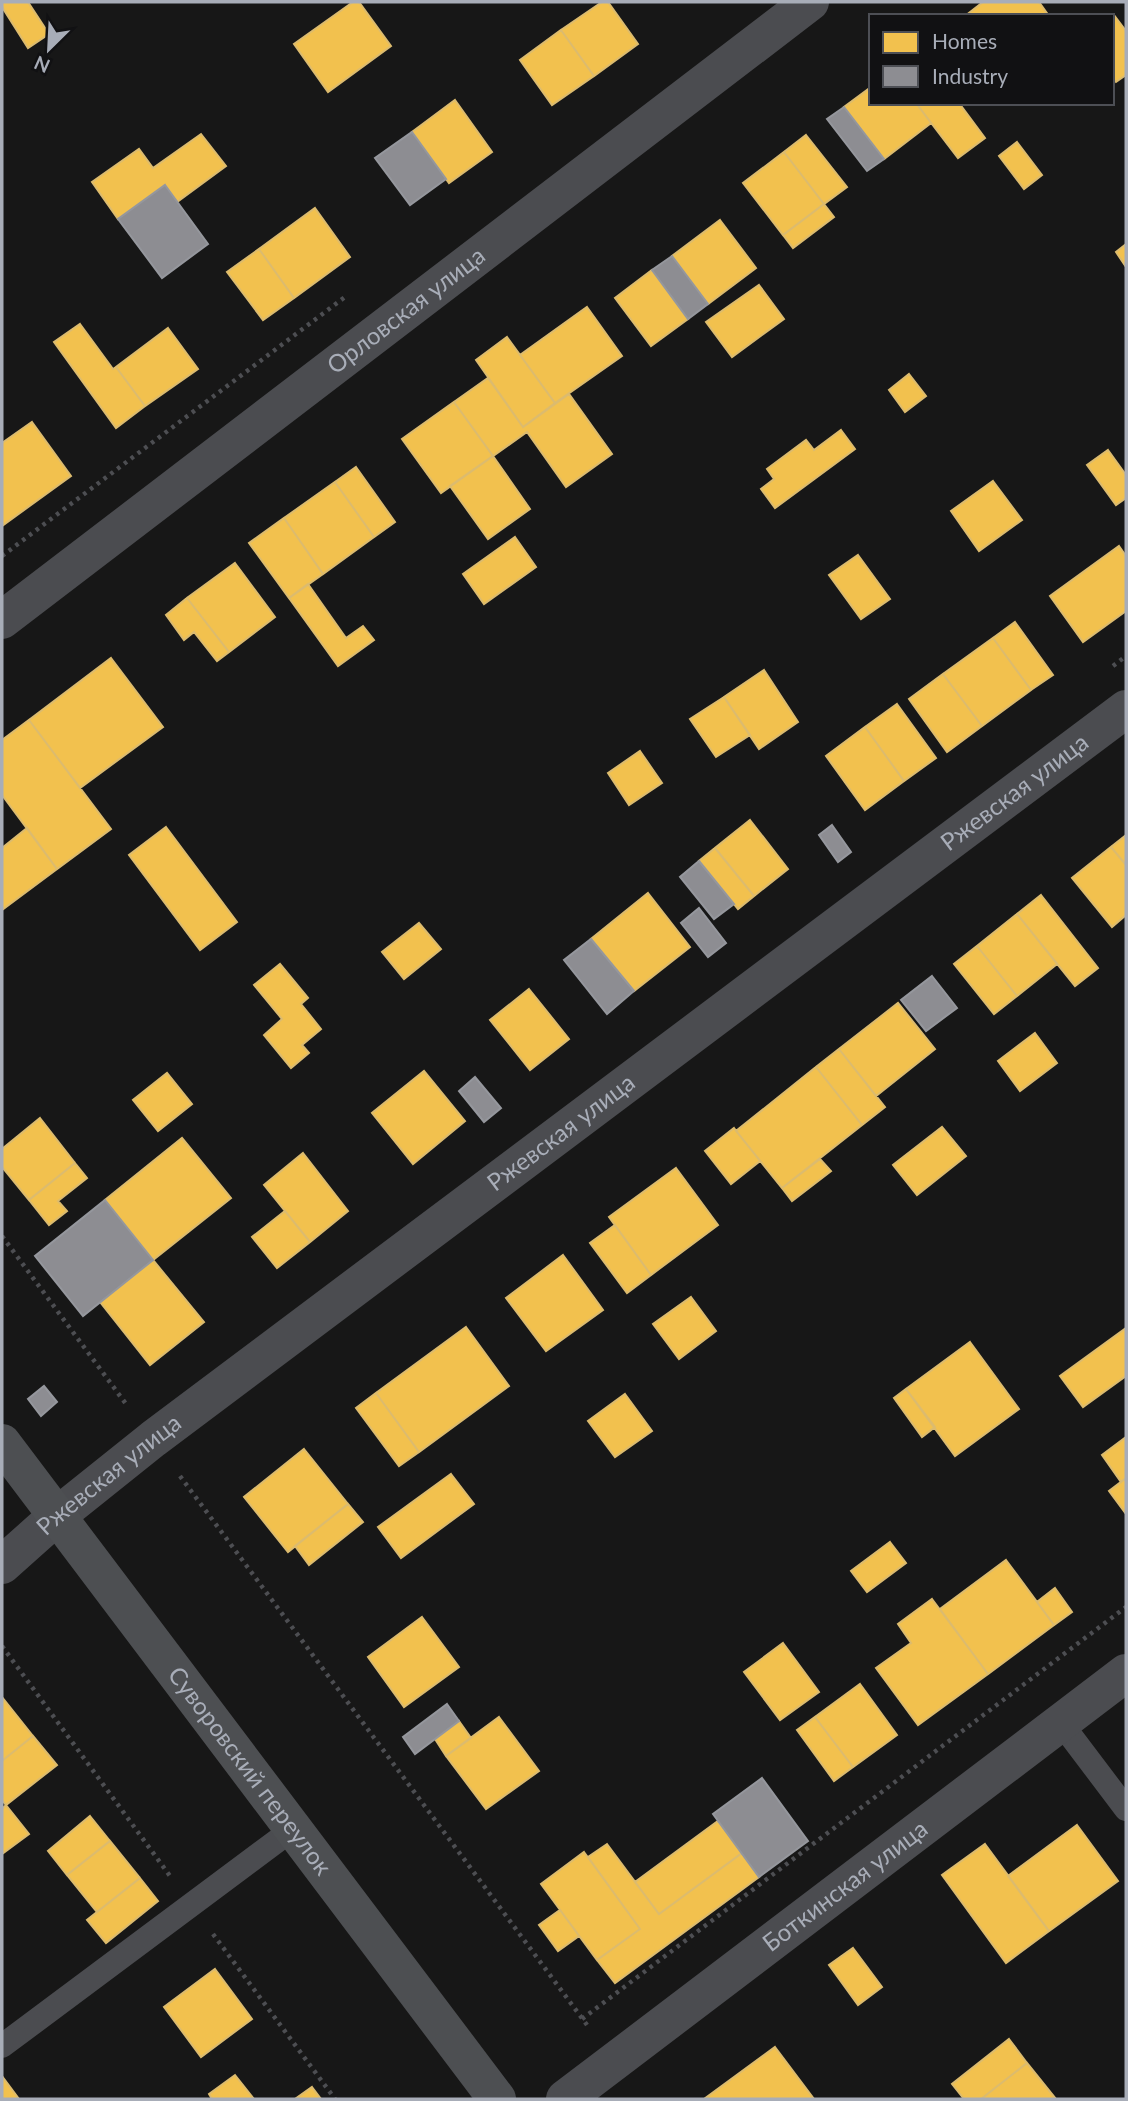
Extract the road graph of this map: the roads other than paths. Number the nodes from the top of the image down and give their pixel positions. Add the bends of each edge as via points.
1 (810, 2) edge
2 (2, 620) edge
3 (1126, 709) edge
4 (2, 1443) edge
5 (58, 1515) junction
6 (2, 1565) edge
7 (1126, 1673) edge
8 (1061, 1723) junction
9 (1126, 1809) edge
10 (293, 1829) junction
11 (2, 2046) edge
12 (497, 2099) edge
13 (565, 2099) edge

1 - 2 street, Орловская улица
3 - 5 street, Ржевская улица
4 - 5 main road, Суворовский переулок
5 - 6 street, Ржевская улица
5 - 10 main road, Суворовский переулок
7 - 8 street, Боткинская улица
8 - 9 lane
8 - 13 street, Боткинская улица
10 - 11 lane
10 - 12 main road, Суворовский переулок

